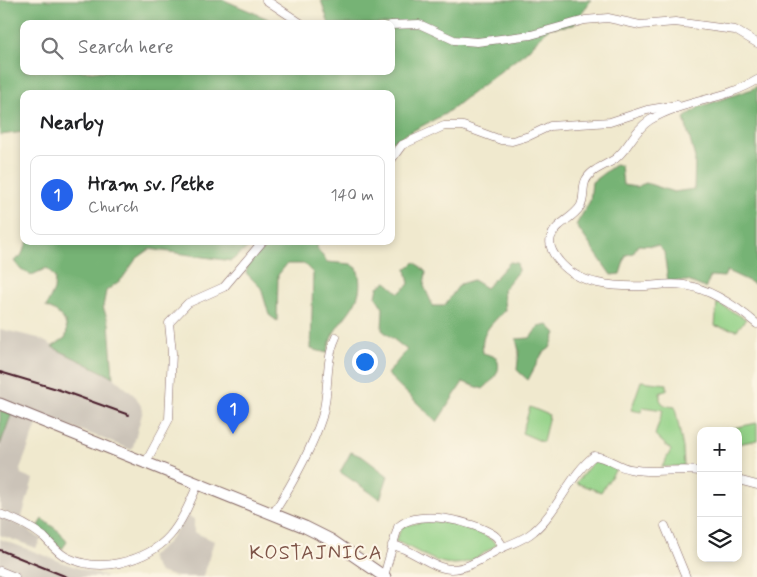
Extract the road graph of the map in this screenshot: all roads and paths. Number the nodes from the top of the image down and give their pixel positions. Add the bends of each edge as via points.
1 (266, 0) edge
2 (296, 20) edge
3 (395, 25) edge
4 (757, 43) edge
5 (757, 80) edge
6 (685, 105) junction
7 (395, 155) edge
8 (260, 245) edge
9 (757, 324) edge
10 (336, 337) dead end
11 (0, 404) edge
12 (145, 464) junction
13 (697, 470) edge
14 (742, 481) edge
15 (198, 484) junction
16 (757, 485) edge
17 (0, 514) edge
18 (273, 514) junction
19 (665, 526) dead end
20 (392, 544) junction
21 (504, 546) junction
22 (0, 571) edge
23 (385, 576) edge
24 (14, 577) edge
25 (686, 577) edge

1 - 2 street
3 - 4 street via 427,26 454,40 471,42 531,35 585,20 608,18 640,25 675,22 735,30
5 - 6 street
6 - 7 street via 647,110 610,122 550,126 512,141 463,126 444,126 402,145
6 - 9 street via 641,126 621,153 590,175 585,182 580,207 551,236 552,251 566,270 579,278 607,284 683,284 695,287 724,300
8 - 12 street via 224,287 188,303 168,323 172,353 169,419
10 - 18 street via 328,363 322,416 303,461
11 - 12 main road
12 - 15 main road
13 - 21 street via 628,469 594,456 534,532
14 - 16 street
15 - 17 street via 181,520 168,538 152,552 112,564 98,566 66,557 27,526
15 - 18 main road
18 - 23 main road via 332,540
19 - 25 street
20 - 21 street via 451,569 475,562
20 - 21 street via 401,524 426,517 441,517 494,535
20 - 23 street
22 - 24 street

